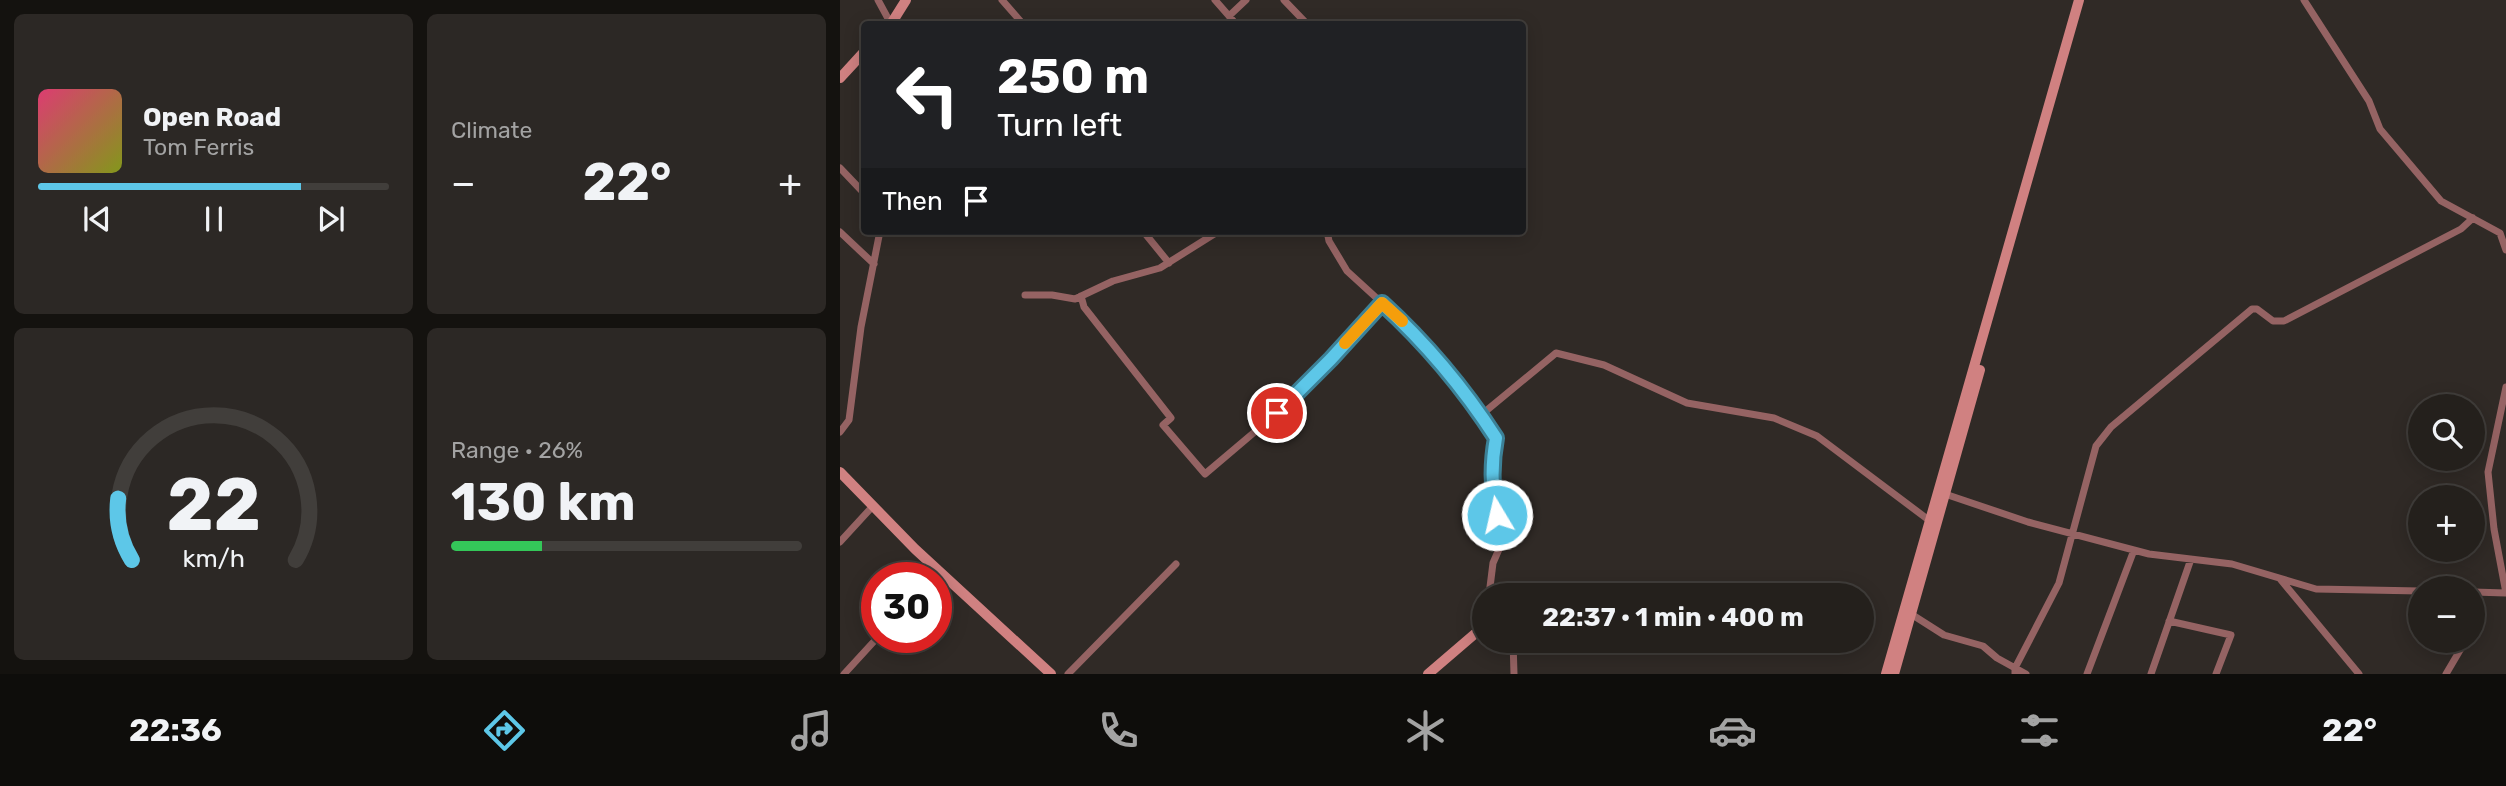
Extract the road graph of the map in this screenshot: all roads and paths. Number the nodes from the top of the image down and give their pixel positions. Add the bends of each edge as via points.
1 (878, 0) edge
2 (905, 0) edge
3 (1002, 0) edge
4 (1215, 0) edge
5 (1246, 0) edge
6 (1284, 0) edge
7 (2079, 0) edge
8 (2086, 0) edge
9 (2304, 0) edge
10 (1229, 16) junction
11 (889, 21) edge
12 (893, 21) edge
13 (1020, 21) edge
14 (1233, 21) edge
15 (1304, 21) edge
16 (861, 55) edge
17 (840, 78) edge
18 (840, 168) edge
19 (861, 190) dead end
20 (2473, 218) junction
21 (840, 232) edge
22 (879, 235) edge
23 (1146, 235) edge
24 (1213, 235) edge
25 (1328, 235) edge
26 (2506, 250) edge
27 (1169, 263) junction
28 (874, 264) junction
29 (1025, 295) dead end
30 (1081, 296) junction
31 (1382, 303) junction
32 (2506, 387) edge
33 (1481, 415) junction
34 (840, 432) edge
35 (840, 472) edge
36 (1942, 493) junction
37 (873, 506) junction
38 (1930, 521) junction
39 (2071, 532) junction
40 (840, 542) edge
41 (2134, 550) junction
42 (2191, 559) junction
43 (925, 562) edge
44 (1176, 564) dead end
45 (2281, 579) junction
46 (1490, 583) edge
47 (952, 588) edge
48 (2408, 591) edge
49 (2485, 592) edge
50 (2506, 593) edge
51 (1911, 614) junction
52 (2169, 621) junction
53 (1472, 636) edge
54 (865, 653) edge
55 (1513, 653) edge
56 (2458, 653) edge
57 (2015, 671) edge
58 (848, 673) edge
59 (1051, 674) edge
60 (1068, 674) edge
61 (1428, 674) edge
62 (1514, 674) edge
63 (1886, 674) edge
64 (1894, 674) edge
65 (2026, 674) edge
66 (2087, 674) edge
67 (2151, 674) edge
68 (2216, 674) edge
69 (2359, 674) edge
70 (2446, 674) edge

1 - 11 street
2 - 12 street
3 - 13 street
4 - 10 street
5 - 10 street
6 - 15 street
7 - 36 street
8 - 36 street
9 - 20 street via 2369,101 2380,129 2441,201
10 - 14 street
16 - 17 street
18 - 19 street
20 - 26 street via 2500,233
20 - 39 street via 2461,229 2284,321 2273,321 2252,309 2101,437
21 - 28 street
22 - 28 street
23 - 27 street
24 - 27 street
25 - 31 street via 1347,271
27 - 30 street
28 - 34 street via 849,420
29 - 30 street
30 - 31 street via 1084,307 1171,418 1163,425 1205,474 1277,413
31 - 33 street via 1417,335
32 - 50 street via 2488,472
33 - 38 street via 1556,353 1604,365 1687,403 1774,418 1817,436
33 - 46 street via 1496,438 1492,489 1503,540
35 - 37 street
36 - 38 street
36 - 39 street
36 - 51 street
37 - 40 street
37 - 43 street
38 - 63 street
39 - 41 street
39 - 57 street via 2059,583
41 - 42 street
41 - 66 street
42 - 45 street via 2232,564
42 - 52 street
44 - 60 street
45 - 48 street via 2316,589
45 - 69 street
47 - 59 street
49 - 50 street
51 - 57 street via 1944,635 1983,646
51 - 64 street
52 - 67 street
52 - 68 street via 2231,635
53 - 61 street
54 - 58 street
55 - 62 street
56 - 70 street
57 - 65 street

